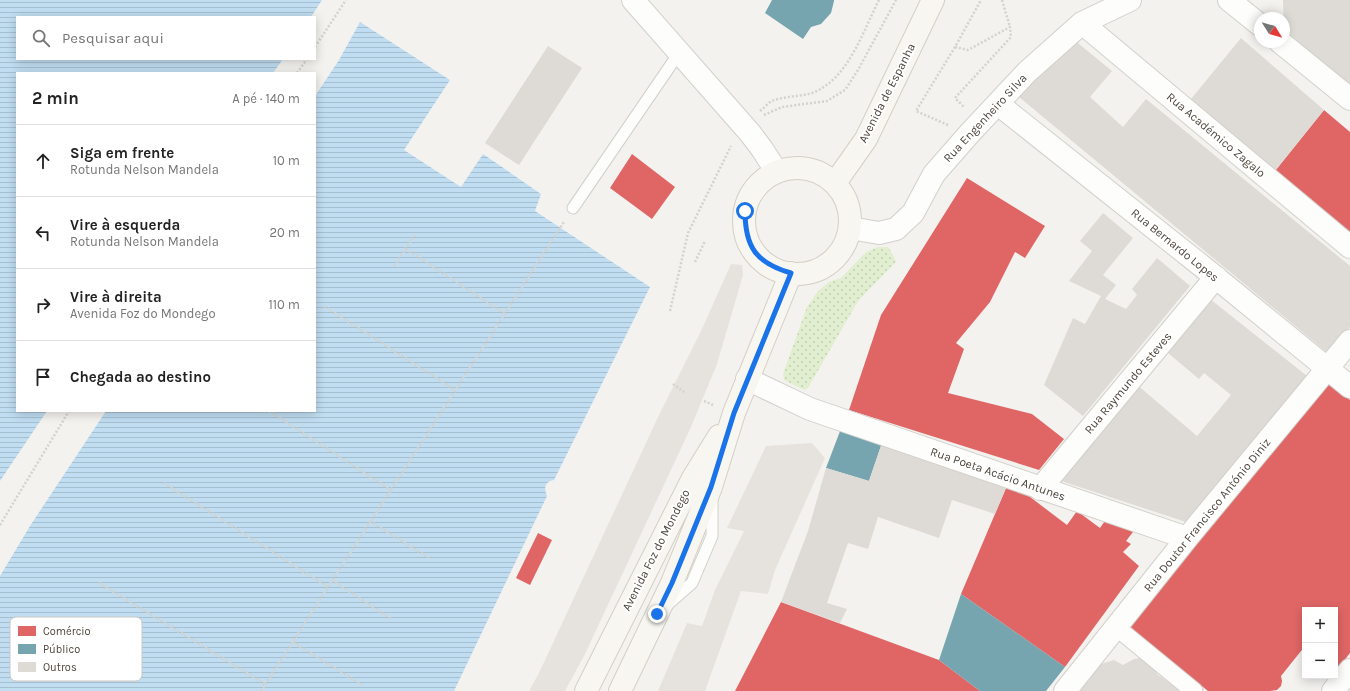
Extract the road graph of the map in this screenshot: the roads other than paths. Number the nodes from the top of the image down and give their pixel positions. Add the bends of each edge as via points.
1 (632, 0) edge
2 (933, 0) edge
3 (1130, 0) edge
4 (1229, 0) edge
5 (1254, 20) edge
6 (1082, 23) junction
7 (1287, 48) edge
8 (679, 53) junction
9 (1350, 99) edge
10 (998, 104) junction
11 (777, 172) junction
12 (835, 183) junction
13 (573, 208) road end
14 (850, 228) junction
15 (1350, 247) edge
16 (791, 273) junction
17 (1216, 277) junction
18 (1350, 340) edge
19 (1327, 368) junction
20 (747, 379) junction
21 (1350, 387) edge
22 (726, 410) junction
23 (1040, 489) junction
24 (1187, 538) junction
25 (1116, 627) junction
26 (1350, 670) edge
27 (586, 691) edge
28 (620, 691) edge
29 (1064, 691) edge
30 (1194, 691) edge
31 (1333, 691) edge

1 - 8 street
2 - 12 main road, Avenida de Espanha via 866,139
3 - 6 street, Rua Engenheiro Silva
4 - 5 street
6 - 10 street, Rua Engenheiro Silva via 1027,72
6 - 15 street, Rua Académico Zagalo
7 - 9 street
8 - 11 street via 762,149
8 - 13 lane
10 - 14 street, Rua Engenheiro Silva via 934,174 913,213 896,229 879,233
10 - 17 street, Rua Bernardo Lopes
11 - 12 main road via 789,168 806,168
11 - 16 main road via 761,182 750,196 745,211 745,228 750,245 761,260 775,269
12 - 14 main road via 845,196 850,211
14 - 16 main road via 845,244 836,257 823,267 807,273
16 - 20 main road, Avenida Foz do Mondego
17 - 19 street, Rua Bernardo Lopes
17 - 23 street, Rua Raymundo Esteves
18 - 19 street, Rua Doutor Francisco António Diniz
19 - 21 street, Rua Bernardo Lopes
19 - 24 street, Rua Doutor Francisco António Diniz
20 - 22 main road, Avenida Foz do Mondego
20 - 23 street, Rua Poeta Acácio Antunes via 810,409
22 - 27 main road, Avenida Foz do Mondego
22 - 28 main road, Avenida Foz do Mondego via 711,487 672,583
23 - 24 street, Rua Poeta Acácio Antunes
24 - 25 street, Rua Doutor Francisco António Diniz
25 - 29 street, Rua Doutor Francisco António Diniz
25 - 30 street
26 - 31 street

